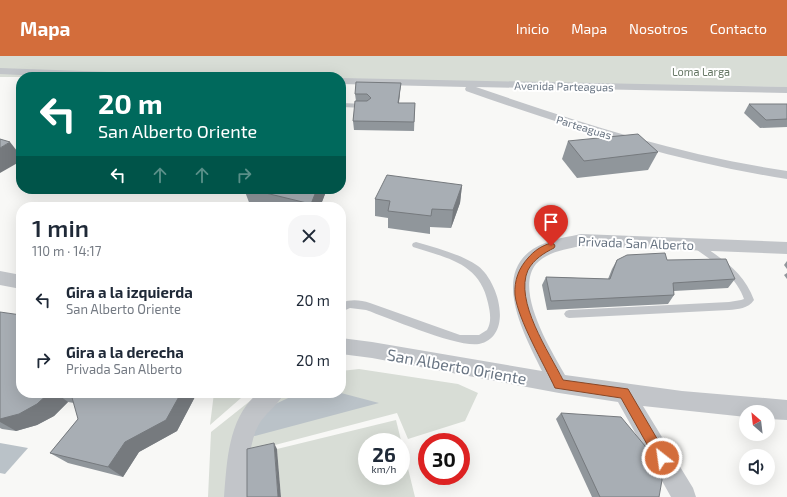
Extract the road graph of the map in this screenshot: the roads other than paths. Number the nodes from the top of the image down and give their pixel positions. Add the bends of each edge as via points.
1 (0, 71) edge
2 (18, 72) edge
3 (346, 81) edge
4 (454, 84) junction
5 (787, 90) edge
6 (346, 104) edge
7 (368, 106) edge
8 (787, 175) edge
9 (416, 245) dead end
10 (696, 245) junction
11 (787, 248) edge
12 (0, 278) edge
13 (16, 281) edge
14 (346, 305) edge
15 (569, 314) dead end
16 (346, 347) edge
17 (559, 384) junction
18 (624, 393) junction
19 (268, 398) edge
20 (787, 410) edge
21 (236, 497) edge
22 (684, 497) edge

1 - 2 street
3 - 4 street, Avenida Parteaguas
4 - 5 street, Avenida Parteaguas
4 - 8 street, Parteaguas via 662,150 752,171
6 - 7 lane
9 - 14 lane via 468,264 480,274 490,288 497,317 494,328 488,335 470,341 460,339 367,306 352,303
10 - 11 street, Privada San Alberto
10 - 15 lane via 734,275 747,291 749,300 743,304 729,306
10 - 17 street, Privada San Alberto via 581,240 564,242 537,253 525,268 521,278 520,294 531,327
12 - 13 street
16 - 17 street, San Alberto Oriente
17 - 18 street, San Alberto Oriente
18 - 20 street, San Alberto Oriente via 731,407
18 - 22 street
19 - 21 street via 258,407 248,422 240,444

